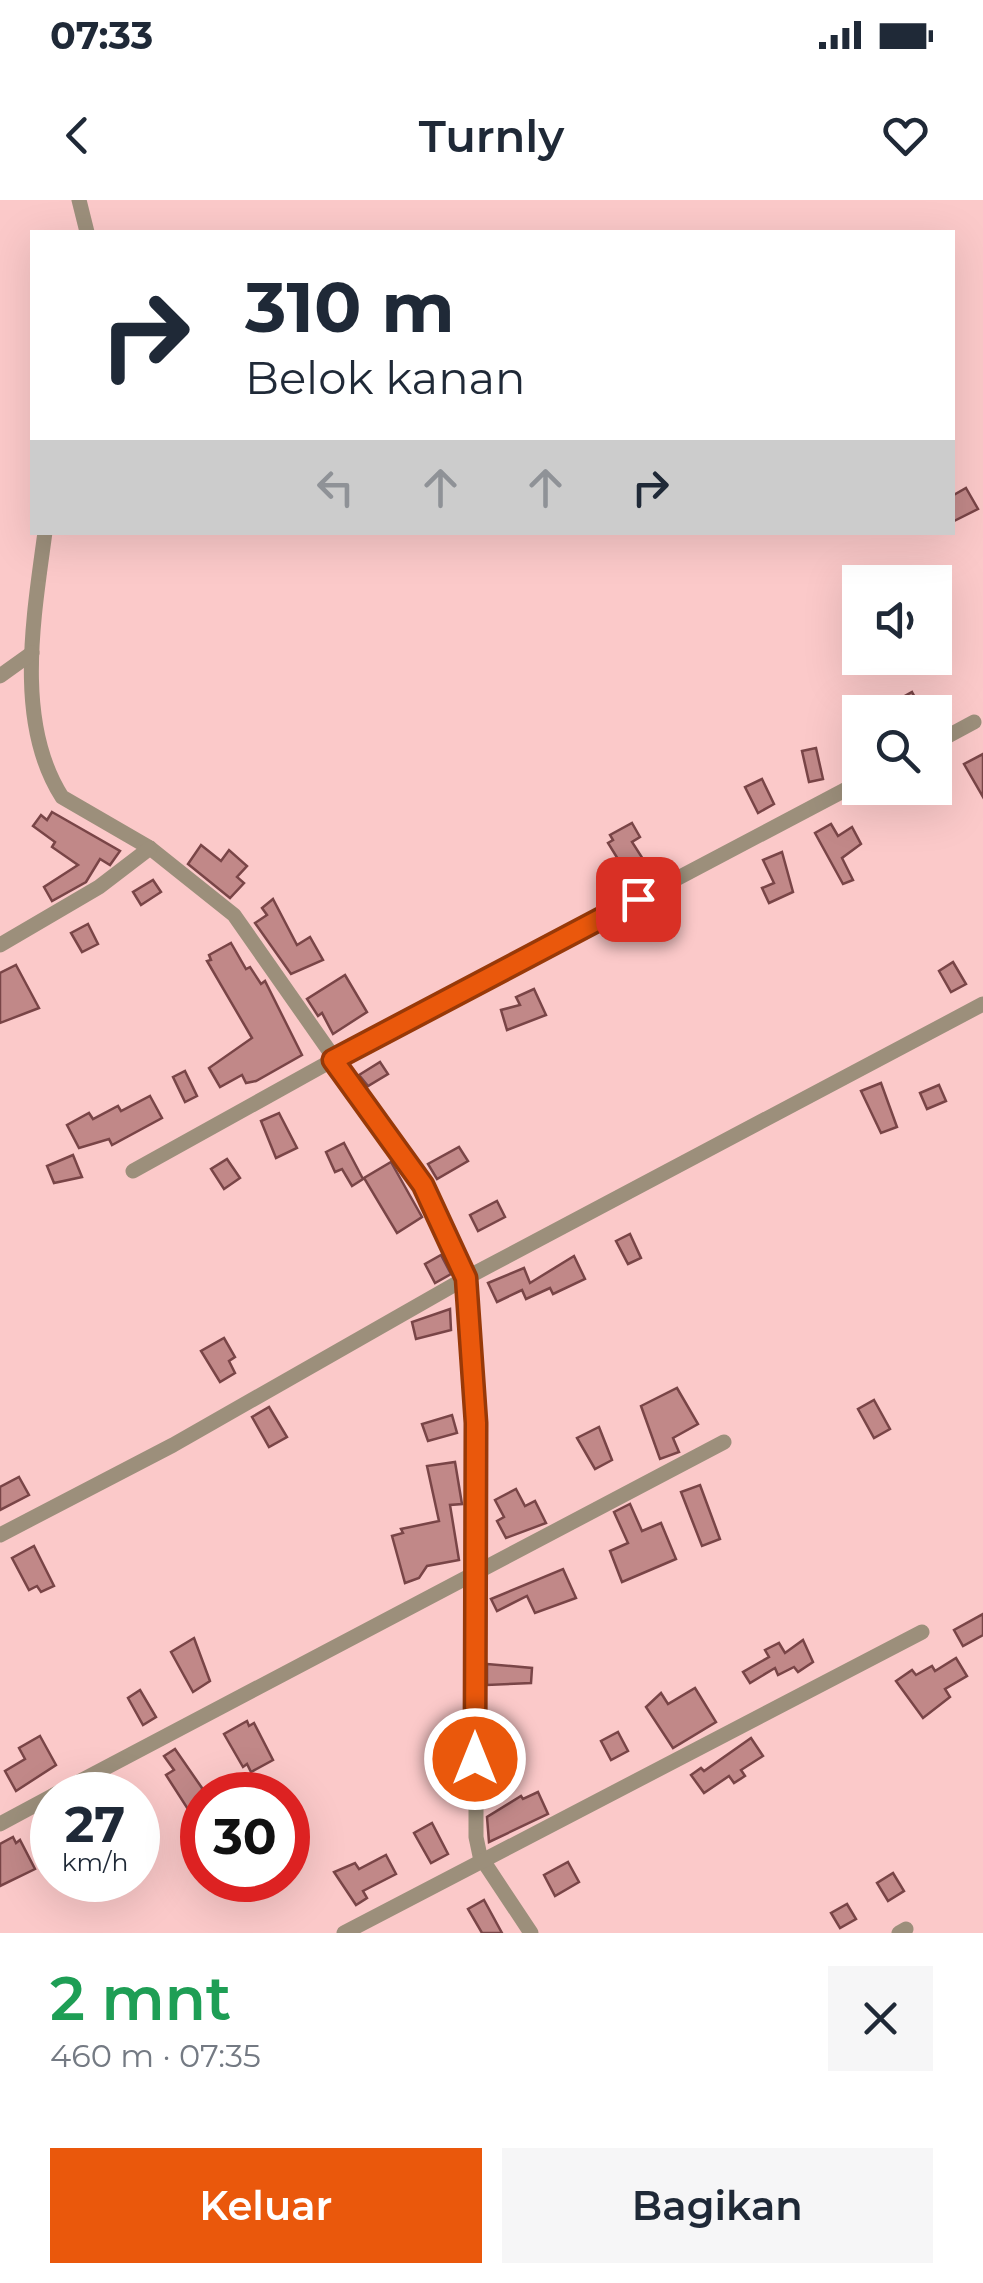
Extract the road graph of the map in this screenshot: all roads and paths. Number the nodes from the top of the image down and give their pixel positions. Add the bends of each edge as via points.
1 (80, 200) edge
2 (87, 230) edge
3 (45, 535) edge
4 (32, 653) junction
5 (0, 676) edge
6 (974, 722) dead end
7 (952, 734) edge
8 (842, 791) edge
9 (150, 848) junction
10 (0, 945) edge
11 (983, 1004) edge
12 (333, 1060) junction
13 (133, 1171) dead end
14 (466, 1278) junction
15 (724, 1442) dead end
16 (0, 1535) edge
17 (476, 1572) junction
18 (922, 1632) dead end
19 (97, 1772) edge
20 (30, 1808) edge
21 (0, 1824) edge
22 (483, 1861) junction
23 (344, 1933) edge
24 (531, 1933) edge

1 - 2 street
3 - 4 street
4 - 5 street
4 - 9 street via 35,718 54,785 62,797
6 - 7 street
8 - 12 street
9 - 10 street via 100,887
9 - 12 street via 234,915
11 - 14 street
12 - 13 street
12 - 14 street via 428,1194
14 - 16 street
14 - 17 street via 476,1423
15 - 17 street
17 - 19 street
17 - 22 street via 476,1837
18 - 22 street
20 - 21 street
22 - 23 street
22 - 24 street

